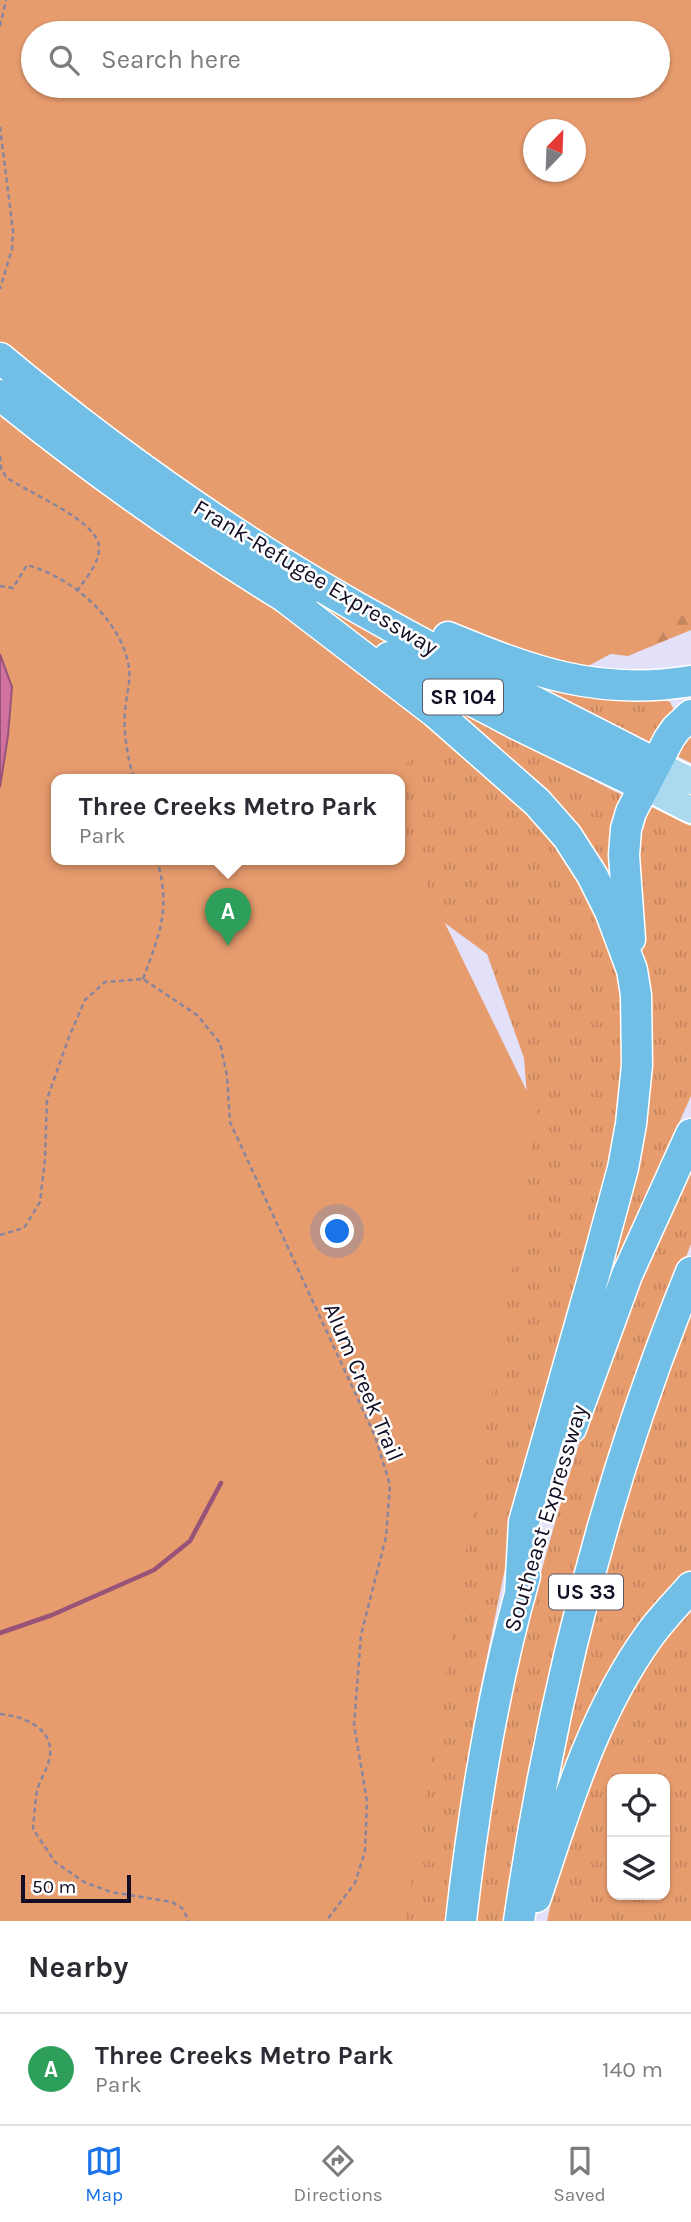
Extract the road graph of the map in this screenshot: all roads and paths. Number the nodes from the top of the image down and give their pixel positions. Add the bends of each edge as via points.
1 (6, 0) edge
2 (0, 26) edge
3 (0, 127) edge
4 (0, 289) edge
5 (6, 363) edge
6 (1, 396) edge
7 (0, 456) edge
8 (0, 586) edge
9 (328, 590) junction
10 (77, 591) junction
11 (286, 598) junction
12 (691, 681) edge
13 (691, 715) edge
14 (133, 774) edge
15 (650, 775) junction
16 (691, 781) edge
17 (691, 810) edge
18 (158, 865) edge
19 (632, 970) junction
20 (143, 979) junction
21 (691, 1134) edge
22 (0, 1235) edge
23 (691, 1272) edge
24 (691, 1587) edge
25 (520, 1595) junction
26 (0, 1714) edge
27 (189, 1921) edge
28 (326, 1921) edge
29 (461, 1921) edge
30 (519, 1921) edge
31 (529, 1921) edge

1 - 2 path
3 - 4 path via 13,231
5 - 9 highway, Frank-Refugee Expressway / SR 104 via 194,505
6 - 11 highway, Frank-Refugee Expressway / SR 104 via 180,530
7 - 10 path via 6,477 78,519 99,540 97,560
8 - 10 path via 13,588 27,565 45,570
9 - 12 highway via 545,674 606,686
9 - 15 highway, Frank-Refugee Expressway / SR 104
10 - 14 path via 112,626 130,669 124,727
11 - 15 highway, Frank-Refugee Expressway / SR 104 via 428,679
11 - 19 highway via 436,713 537,802 567,836 592,875
13 - 15 highway via 676,729
15 - 16 main road, Frank-Refugee Expressway / SR 104
15 - 17 main road, Frank-Refugee Expressway / SR 104
15 - 19 highway via 628,820 624,841
18 - 20 path via 164,886 161,930
19 - 25 highway via 637,1065 631,1124 623,1168 524,1522
20 - 22 path via 105,982 85,1000 47,1099 40,1202 24,1228
20 - 28 path, Alum Creek Trail via 197,1015 220,1043 230,1122 375,1436 390,1485 386,1537 360,1635 354,1725 367,1801 365,1851 355,1883
21 - 25 highway, Southeast Expressway / US 33 via 627,1275 582,1395
23 - 30 highway, US 33 via 604,1522 566,1669
24 - 31 highway via 649,1635 608,1704 585,1754
25 - 29 highway, Southeast Expressway / US 33 via 487,1748
26 - 27 path via 35,1724 50,1746 37,1790 33,1829 55,1862 84,1882 111,1892 172,1902

